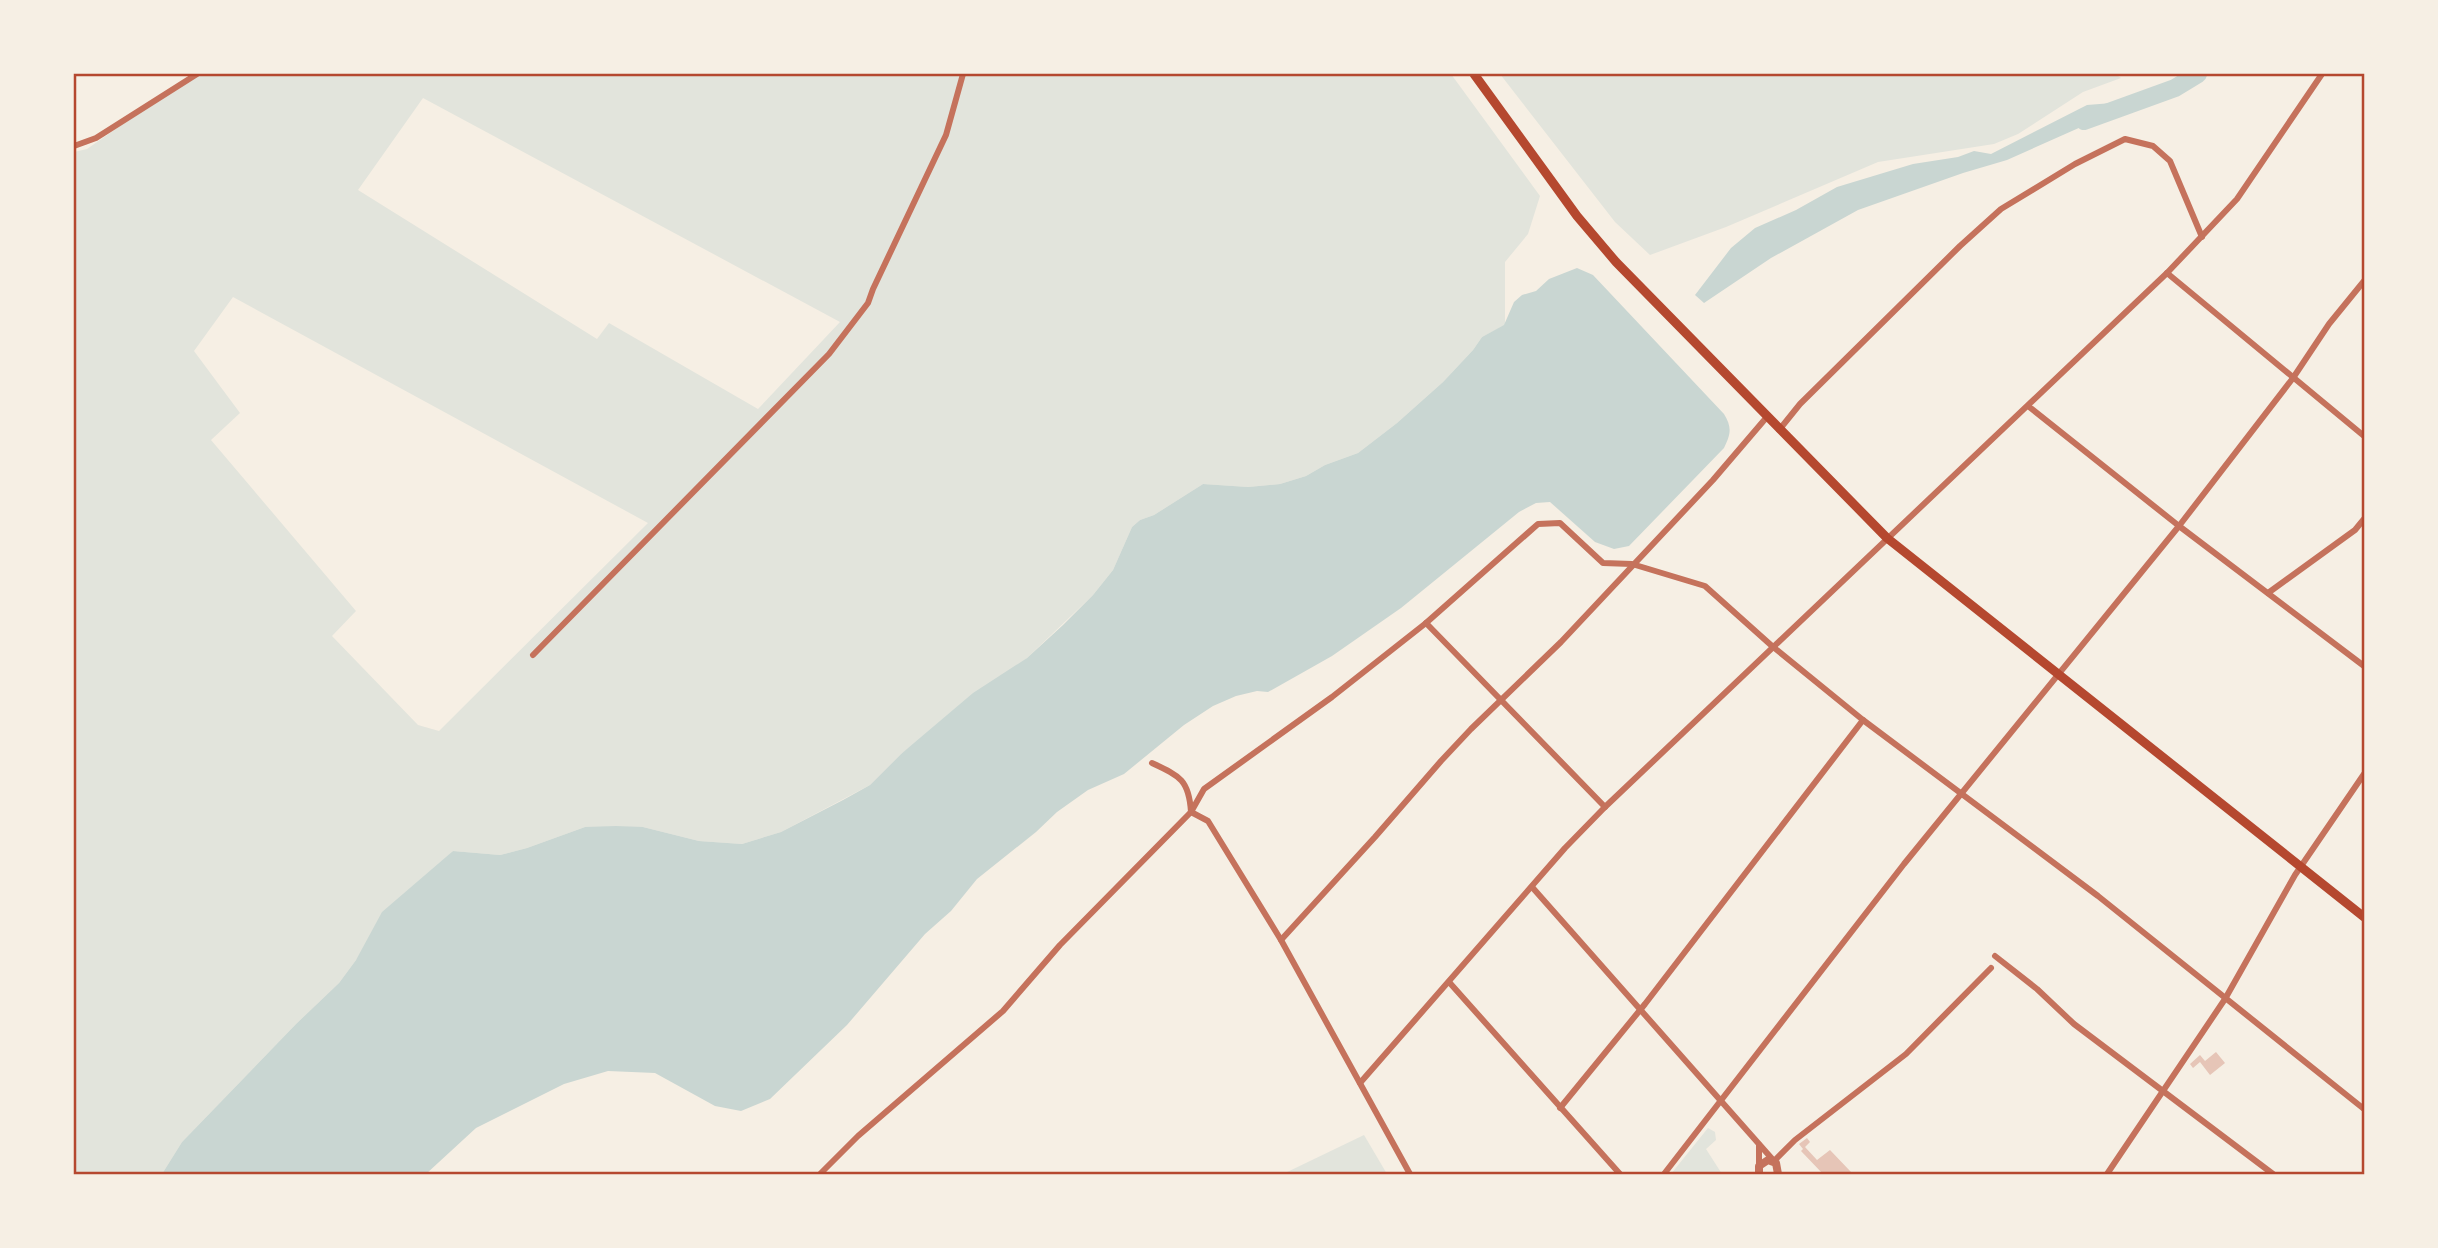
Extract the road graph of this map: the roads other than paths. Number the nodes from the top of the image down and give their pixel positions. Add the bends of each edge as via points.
1 (197, 74) edge
2 (963, 74) edge
3 (1474, 74) edge
4 (2322, 74) edge
5 (74, 146) edge
6 (2202, 237) junction
7 (2167, 273) junction
8 (2364, 281) edge
9 (2293, 378) junction
10 (2028, 406) junction
11 (1766, 418) junction
12 (1779, 430) junction
13 (2364, 436) edge
14 (2364, 519) edge
15 (2179, 526) junction
16 (1887, 538) junction
17 (1632, 564) junction
18 (2268, 593) junction
19 (1426, 623) junction
20 (1772, 646) junction
21 (533, 655) dead end
22 (2364, 666) edge
23 (2058, 674) junction
24 (1501, 702) junction
25 (1863, 720) junction
26 (1152, 763) dead end
27 (2364, 774) edge
28 (1960, 794) junction
29 (1605, 807) junction
30 (1191, 812) junction
31 (2301, 867) junction
32 (1532, 887) junction
33 (2364, 918) edge
34 (1281, 940) junction
35 (1995, 956) dead end
36 (1991, 968) dead end
37 (1449, 982) junction
38 (2225, 999) junction
39 (1640, 1009) junction
40 (1360, 1083) junction
41 (2164, 1092) junction
42 (1722, 1102) junction
43 (1560, 1108) junction
44 (2364, 1109) edge
45 (1759, 1145) junction
46 (1777, 1167) edge
47 (1757, 1171) edge
48 (820, 1174) edge
49 (1410, 1174) edge
50 (1620, 1174) edge
51 (1664, 1174) edge
52 (1785, 1174) edge
53 (2107, 1174) edge
54 (2273, 1174) edge

1 - 5 street via 96,138
2 - 21 street via 946,135 864,312 829,354
3 - 11 main road via 1616,262
4 - 6 street via 2237,199
6 - 7 street
6 - 12 street via 2170,161 2153,146 2125,139 2001,209 1800,404
7 - 9 street
7 - 10 street
8 - 9 street
9 - 13 street
9 - 15 street
10 - 15 street
10 - 16 street
11 - 12 main road
11 - 17 street
12 - 16 main road
14 - 18 street
15 - 18 street
15 - 23 street
16 - 20 street
16 - 23 main road
17 - 19 street via 1603,563 1560,523 1538,524
17 - 20 street via 1705,586
17 - 24 street
18 - 22 street
19 - 24 street
19 - 30 street via 1204,789
20 - 25 street
20 - 29 street
23 - 28 street
23 - 31 main road
24 - 29 street
24 - 34 street via 1441,761
25 - 28 street
25 - 39 street
26 - 30 street via 1177,775 1189,791
27 - 31 street
28 - 38 street via 2098,896
28 - 42 street
29 - 32 street
30 - 34 street via 1208,821
30 - 48 street via 1060,945 1003,1011
31 - 33 main road
31 - 38 street
32 - 37 street
32 - 39 street
34 - 40 street
35 - 41 street
36 - 46 street via 1906,1054 1795,1140
37 - 40 street
37 - 43 street
38 - 41 street
38 - 44 street
39 - 42 street
39 - 43 street
40 - 49 street
41 - 53 street
41 - 54 street
42 - 45 street
42 - 51 street
43 - 50 street
45 - 46 street
45 - 47 street
46 - 47 street via 1763,1162
46 - 52 street

